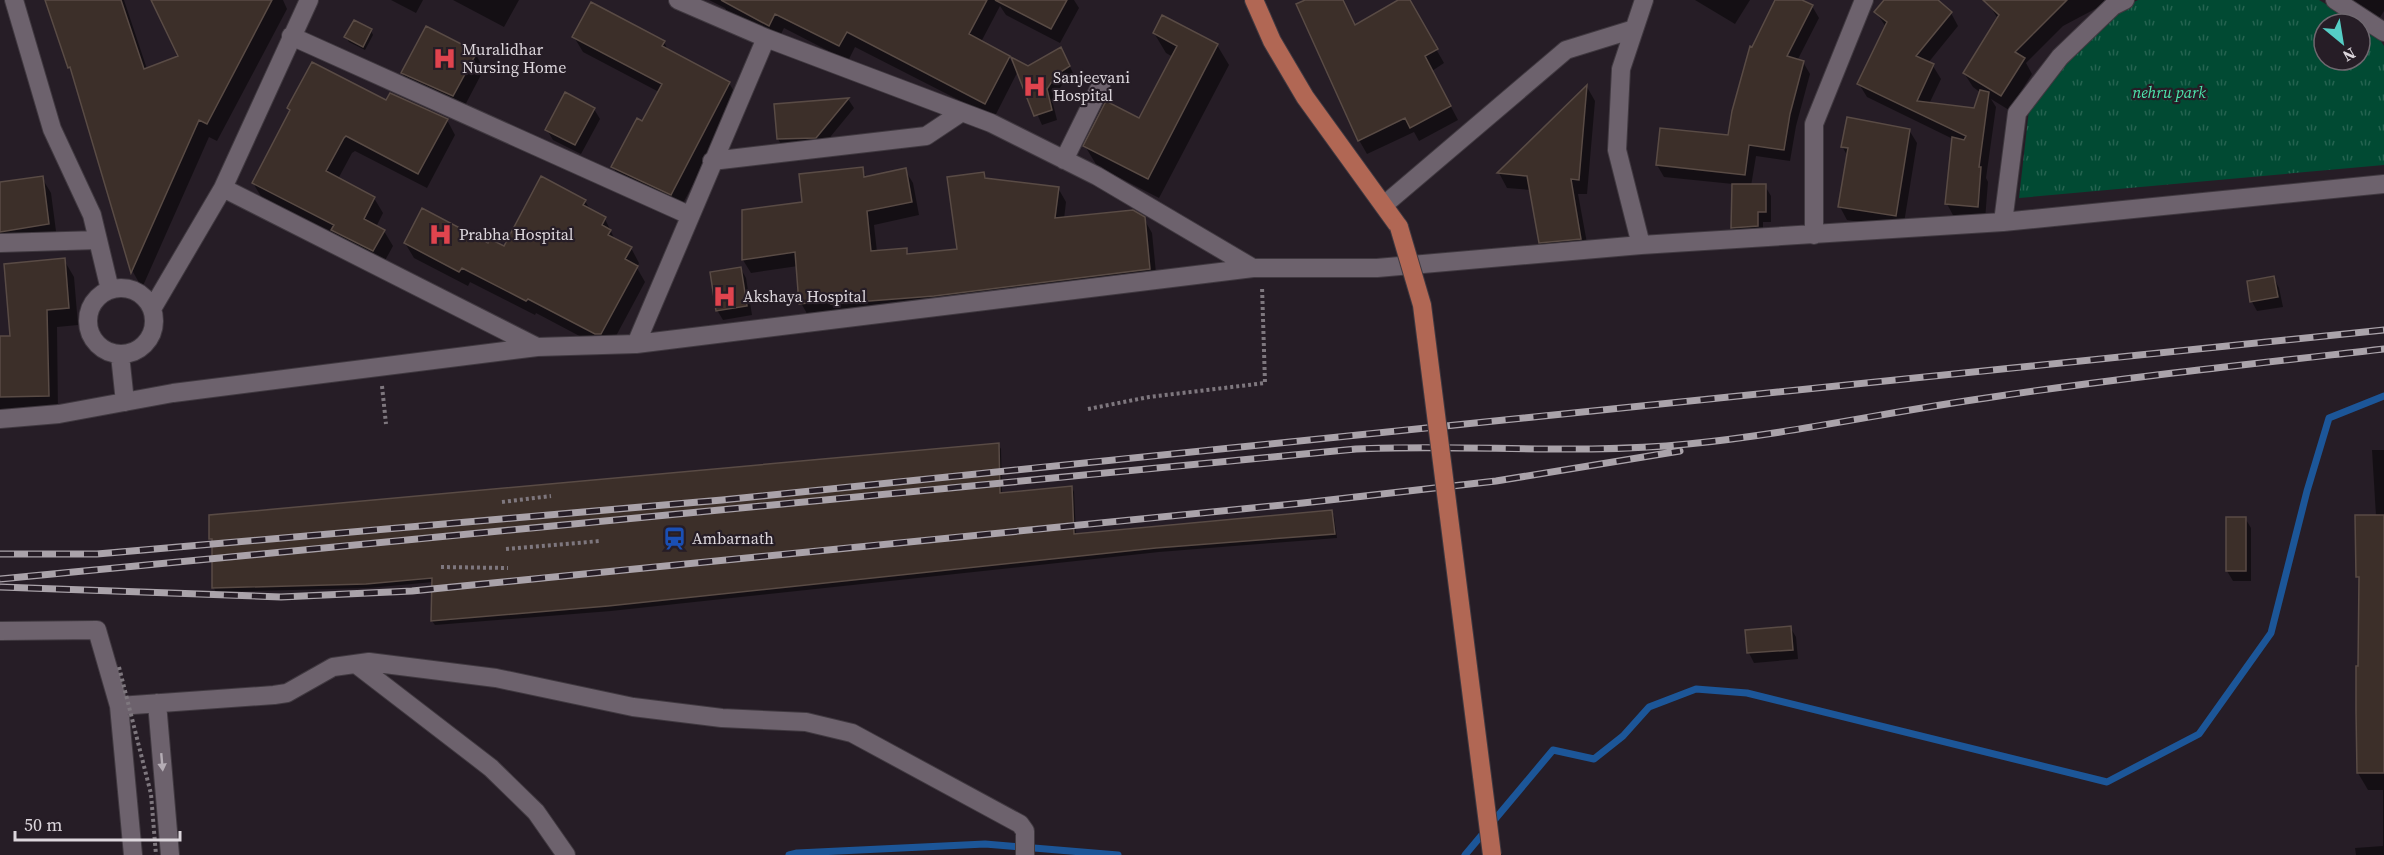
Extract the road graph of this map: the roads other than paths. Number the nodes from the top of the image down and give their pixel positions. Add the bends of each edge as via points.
1 (14, 0) edge
2 (309, 0) edge
3 (678, 0) edge
4 (1254, 0) edge
5 (1644, 0) edge
6 (1864, 0) edge
7 (2126, 0) edge
8 (2336, 0) edge
9 (1634, 29) junction
10 (2384, 32) edge
11 (291, 36) junction
12 (766, 38) junction
13 (1101, 86) dead end
14 (962, 112) junction
15 (1064, 160) junction
16 (712, 161) junction
17 (2384, 184) edge
18 (223, 188) junction
19 (1384, 205) junction
20 (688, 215) junction
21 (2003, 222) junction
22 (1814, 235) junction
23 (98, 240) junction
24 (0, 243) edge
25 (1641, 245) junction
26 (1257, 268) junction
27 (110, 290) junction
28 (152, 309) junction
29 (636, 344) junction
30 (537, 347) junction
31 (120, 355) junction
32 (125, 402) junction
33 (0, 419) edge
34 (0, 631) edge
35 (356, 664) junction
36 (157, 703) junction
37 (119, 706) junction
38 (134, 855) edge
39 (170, 855) edge
40 (566, 855) edge
41 (1025, 855) edge
42 (1492, 855) edge

1 - 23 street via 52,129 92,215
2 - 11 street
3 - 12 street
4 - 19 main road via 1272,41 1305,97
5 - 9 street
6 - 22 street via 1814,124
7 - 21 street via 2114,6 2060,57 2017,113
8 - 10 street
9 - 19 street via 1566,50
9 - 25 street via 1621,69 1617,150
11 - 18 street
11 - 20 street
12 - 14 street
12 - 16 street
13 - 15 street
14 - 15 street
14 - 16 street via 926,136
15 - 26 street
16 - 20 street
17 - 21 street
18 - 28 street
18 - 30 street
19 - 42 main road, bridge via 1399,227 1422,305
20 - 29 street
21 - 22 street
22 - 25 street
23 - 24 street
23 - 27 street
25 - 26 street via 1377,268
26 - 29 street
27 - 28 street via 137,293
27 - 31 street via 96,299 91,308 89,329 100,347
28 - 31 street via 153,331 148,341
29 - 30 street
30 - 32 street
31 - 32 street
32 - 33 street via 69,413
34 - 37 street via 97,630
35 - 36 street via 320,673 287,693
35 - 40 street via 491,768 536,812
35 - 41 street via 369,662 496,678 633,707 722,718 806,722 852,734 1020,824 1025,831
36 - 37 street
36 -> 39 street
37 - 38 street

